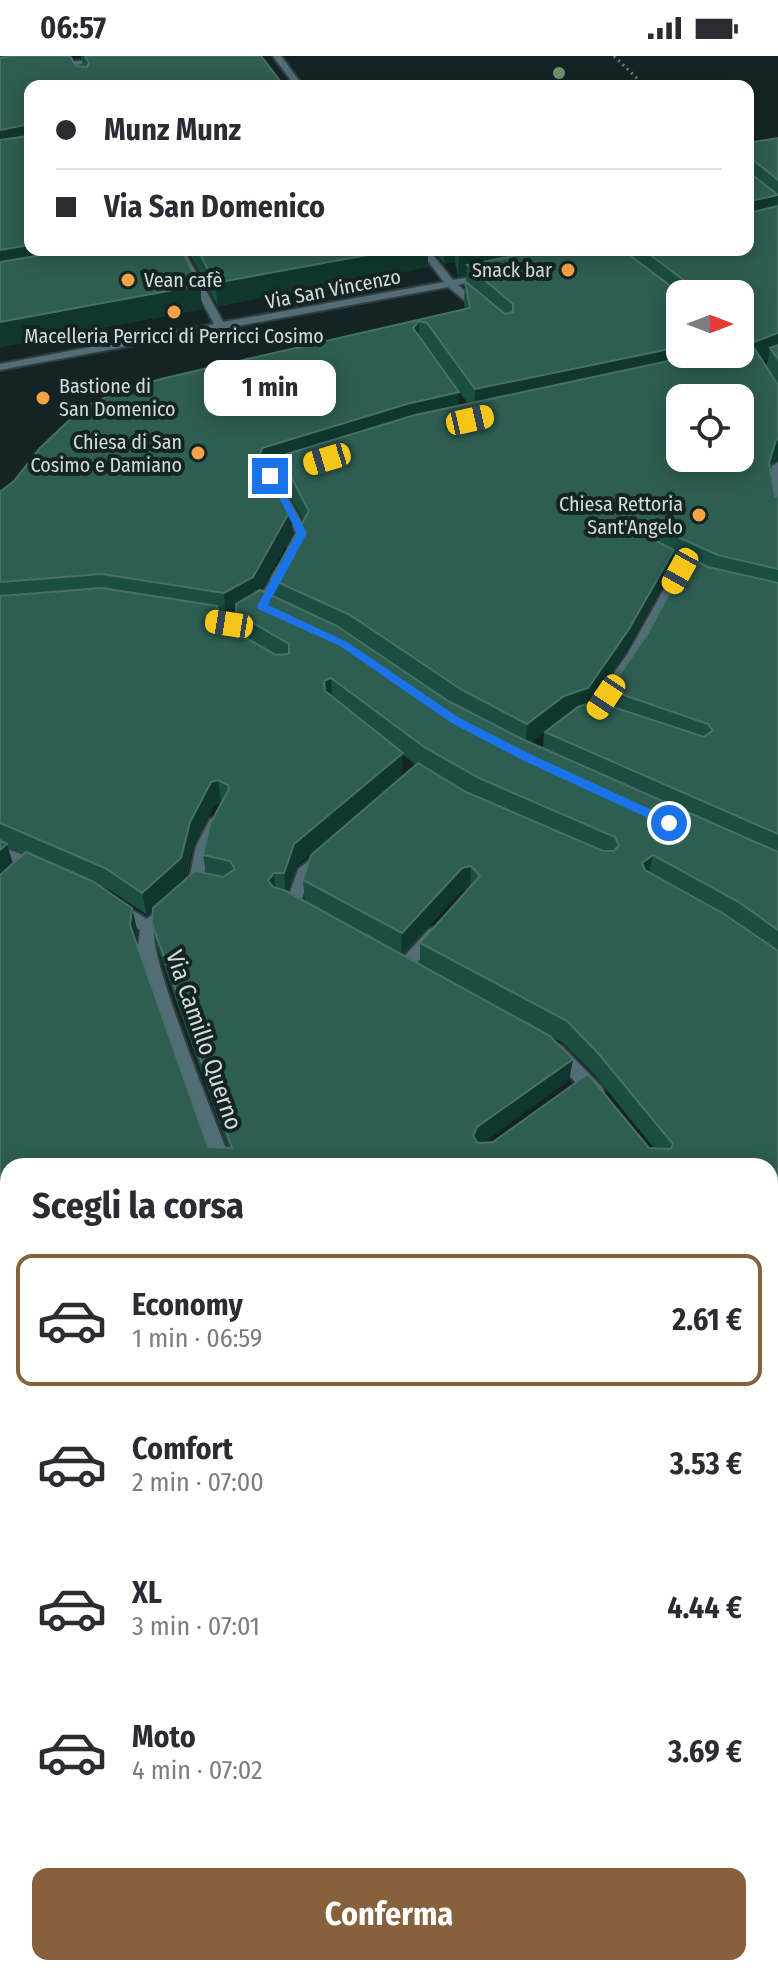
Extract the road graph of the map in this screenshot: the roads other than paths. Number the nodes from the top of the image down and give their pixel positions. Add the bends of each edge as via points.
1 (121, 56) edge
2 (277, 56) edge
3 (71, 60) edge
4 (44, 67) edge
5 (80, 75) edge
6 (295, 80) edge
7 (181, 256) edge
8 (429, 256) edge
9 (498, 275) edge
10 (451, 284) junction
11 (494, 322) edge
12 (221, 328) junction
13 (0, 367) edge
14 (312, 463) edge
15 (778, 466) edge
16 (778, 519) edge
17 (647, 554) edge
18 (680, 571) junction
19 (708, 585) edge
20 (214, 622) edge
21 (229, 624) junction
22 (229, 641) edge
23 (607, 722) edge
24 (222, 811) edge
25 (337, 844) edge
26 (0, 851) edge
27 (55, 875) edge
28 (195, 884) junction
29 (216, 888) edge
30 (104, 897) edge
31 (294, 907) edge
32 (447, 920) edge
33 (148, 927) junction
34 (403, 965) edge
35 (542, 1043) edge
36 (607, 1105) edge
37 (221, 1158) edge

1 - 3 street
2 - 6 street
3 - 4 street
3 - 5 street
7 - 12 street
8 - 10 street
9 - 10 street, Via San Vincenzo
10 - 11 street
10 - 12 street, Via San Vincenzo
12 - 13 street, Via San Vincenzo
14 - 21 street via 270,476 302,533 269,610
15 - 16 street via 772,486
17 - 18 street
18 - 19 street
18 - 23 street via 634,655 586,719
20 - 21 street
21 - 22 street
24 - 28 street via 203,846
25 - 31 street via 303,873
26 - 27 street via 25,869
28 - 29 street
28 - 33 street
30 - 33 street
32 - 34 street
33 - 37 street, Via Camillo Querno via 146,946
35 - 36 street via 555,1050 580,1085

